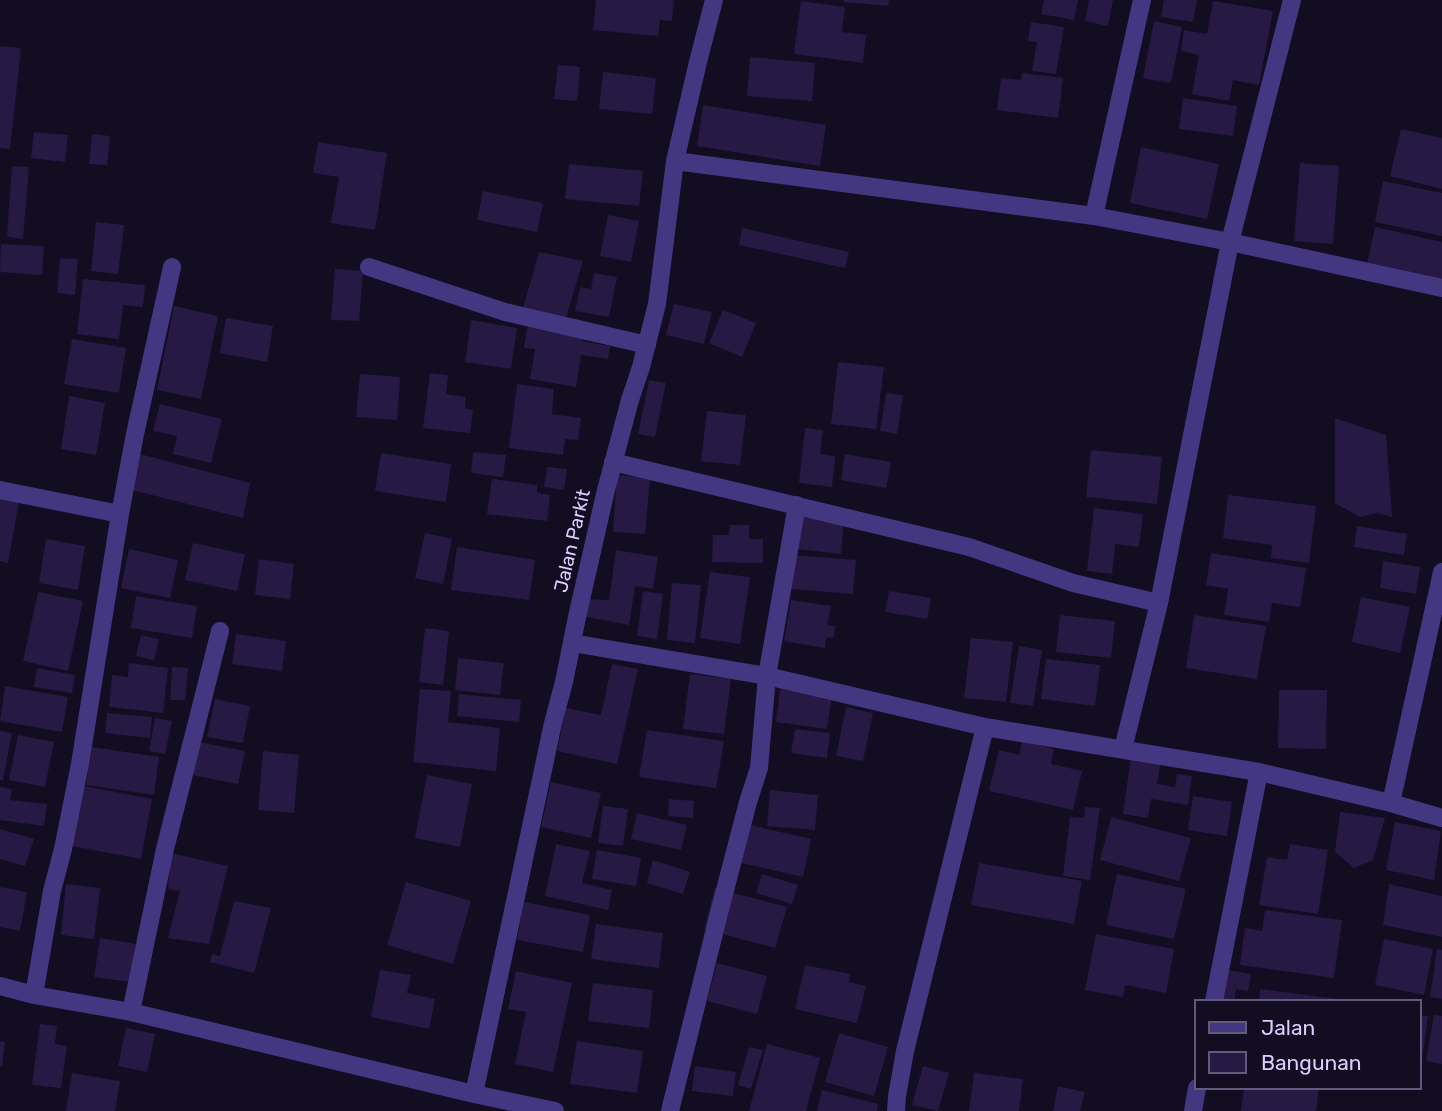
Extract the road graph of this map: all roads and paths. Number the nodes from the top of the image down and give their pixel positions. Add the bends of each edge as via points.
1 (714, 0) edge
2 (1142, 0) edge
3 (1292, 0) edge
4 (675, 161) junction
5 (1094, 216) junction
6 (1230, 243) junction
7 (172, 267) dead end
8 (369, 267) dead end
9 (1442, 288) edge
10 (647, 345) junction
11 (613, 462) junction
12 (0, 491) edge
13 (797, 505) junction
14 (120, 514) junction
15 (1442, 572) edge
16 (1159, 603) junction
17 (220, 631) dead end
18 (572, 643) junction
19 (767, 676) junction
20 (985, 727) junction
21 (1123, 749) junction
22 (1259, 772) junction
23 (1391, 803) junction
24 (1442, 818) edge
25 (0, 986) edge
26 (34, 995) junction
27 (1214, 999) edge
28 (131, 1012) junction
29 (1197, 1090) edge
30 (474, 1094) junction
31 (555, 1111) edge
32 (670, 1111) edge
33 (896, 1111) edge
34 (1193, 1111) edge

1 - 4 street, Jalan Parkit
2 - 5 street
3 - 6 street
4 - 5 street
4 - 10 street, Jalan Parkit via 657,304
5 - 6 street
6 - 9 street
6 - 16 street
7 - 14 street
8 - 10 street via 505,312
10 - 11 street, Jalan Parkit
11 - 13 street
11 - 18 street, Jalan Parkit
12 - 14 street
13 - 16 street via 969,547 1073,583
13 - 19 street
14 - 26 street via 80,764
15 - 23 street
16 - 21 street
17 - 28 street via 165,849
18 - 19 street
18 - 30 street, Jalan Parkit
19 - 20 street
19 - 32 street via 759,768
20 - 21 street
20 - 33 street via 905,1051
21 - 22 street
22 - 23 street
22 - 27 street
23 - 24 street
25 - 26 street
26 - 28 street
28 - 30 street
29 - 34 street
30 - 31 street

